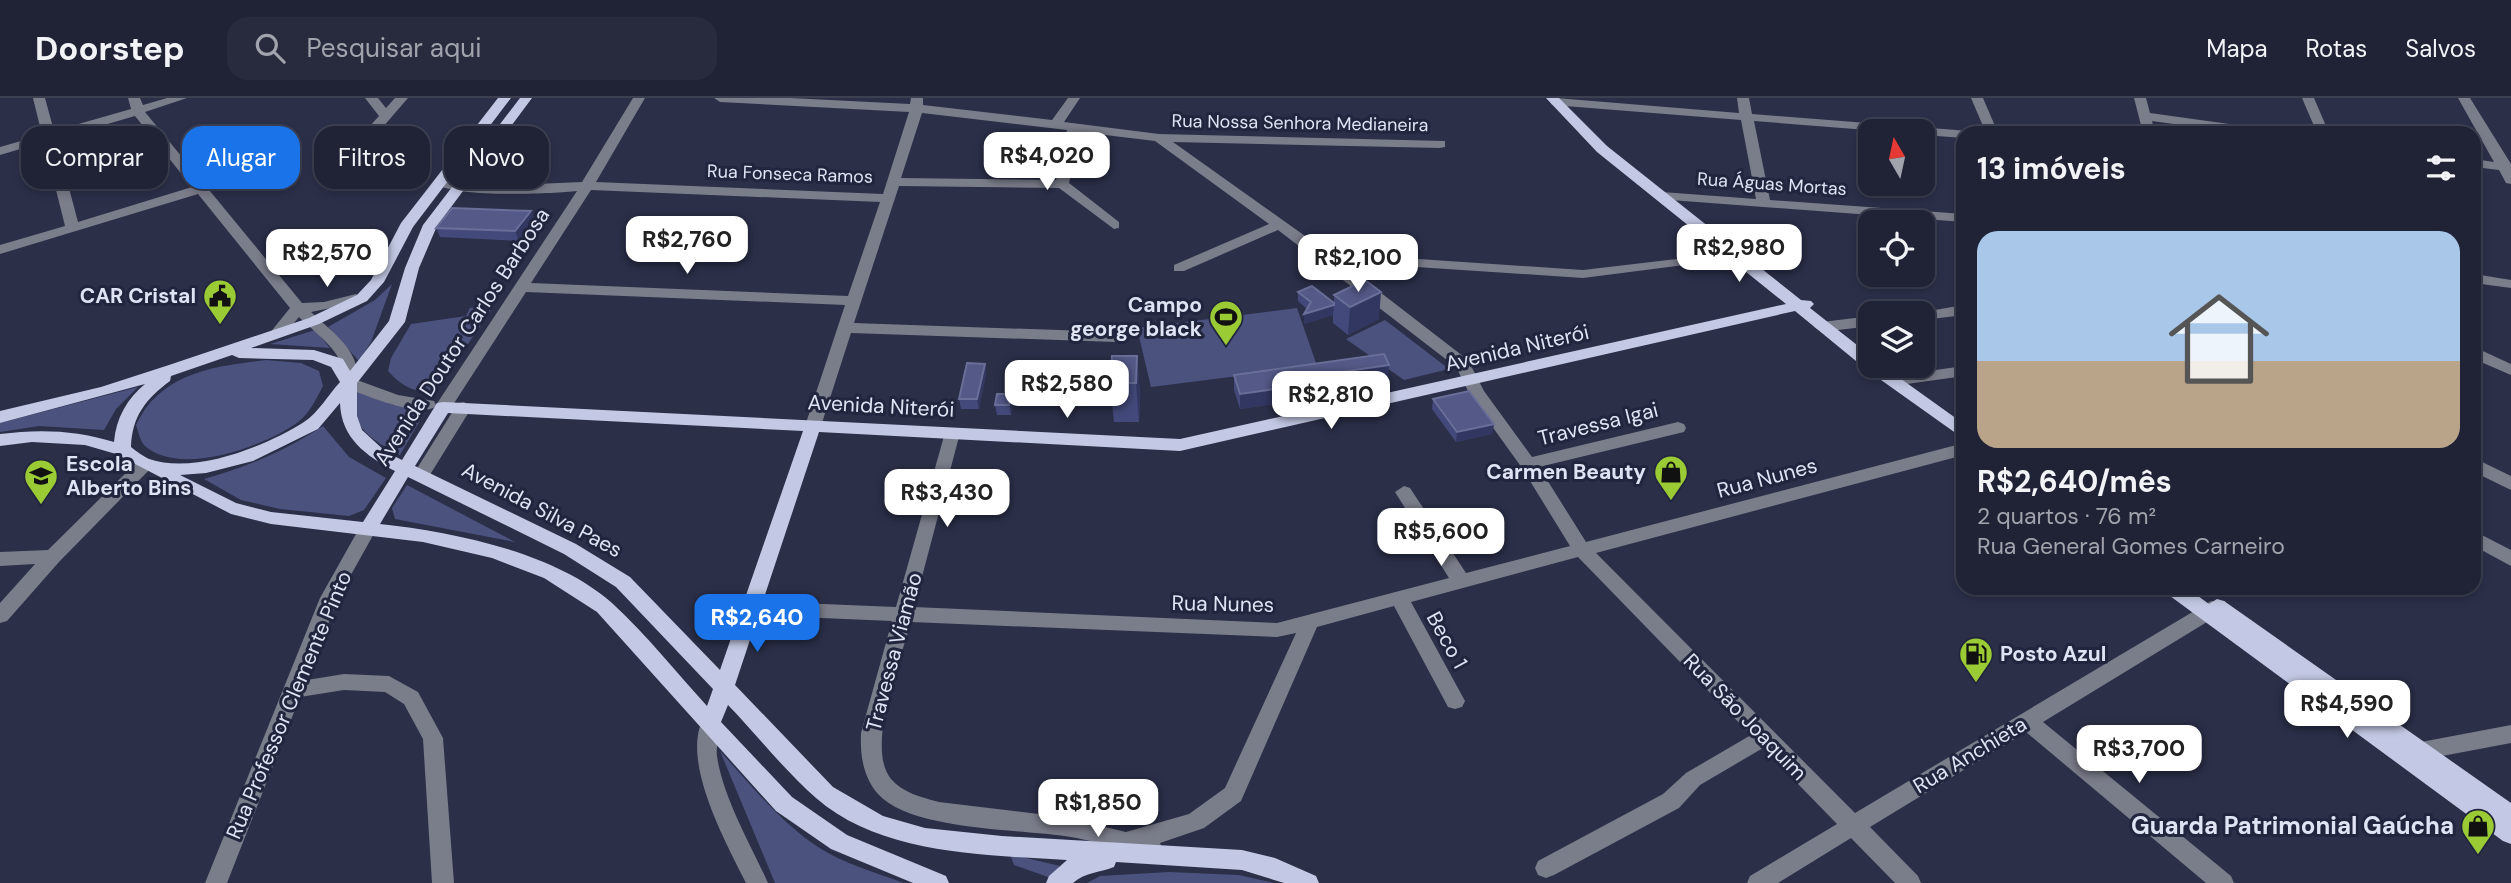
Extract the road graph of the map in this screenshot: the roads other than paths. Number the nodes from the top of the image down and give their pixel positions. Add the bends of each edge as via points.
1 (38, 98) edge
2 (134, 98) edge
3 (181, 98) edge
4 (371, 98) edge
5 (402, 98) edge
6 (505, 98) edge
7 (526, 98) edge
8 (639, 98) edge
9 (720, 98) edge
10 (1073, 98) edge
11 (1744, 98) edge
12 (1977, 98) edge
13 (2140, 98) edge
14 (2308, 98) edge
15 (2464, 98) edge
16 (1554, 100) edge
17 (917, 103) edge
18 (139, 113) junction
19 (386, 116) junction
20 (1746, 116) junction
21 (2146, 116) junction
22 (1057, 122) junction
23 (1075, 125) junction
24 (45, 126) edge
25 (92, 126) edge
26 (377, 126) edge
27 (1989, 126) edge
28 (2148, 126) edge
29 (2216, 126) edge
30 (2320, 126) edge
31 (1956, 133) edge
32 (1160, 138) junction
33 (1440, 144) dead end
34 (21, 145) edge
35 (0, 151) edge
36 (182, 163) edge
37 (2481, 165) edge
38 (2509, 172) edge
39 (892, 182) junction
40 (1062, 184) junction
41 (587, 186) junction
42 (437, 187) junction
43 (62, 189) edge
44 (200, 189) edge
45 (204, 189) edge
46 (457, 190) junction
47 (1662, 196) junction
48 (886, 198) junction
49 (1763, 201) junction
50 (574, 205) junction
51 (1956, 217) edge
52 (1279, 224) junction
53 (1114, 225) dead end
54 (73, 228) junction
55 (1707, 232) junction
56 (0, 250) edge
57 (1731, 255) junction
58 (1325, 257) junction
59 (1179, 268) dead end
60 (2481, 279) edge
61 (2511, 284) edge
62 (520, 287) junction
63 (362, 298) junction
64 (853, 301) junction
65 (1801, 306) junction
66 (298, 308) junction
67 (1956, 311) edge
68 (1935, 313) edge
69 (314, 321) junction
70 (1858, 322) edge
71 (1827, 326) junction
72 (846, 328) junction
73 (277, 334) junction
74 (1116, 337) dead end
75 (1858, 345) edge
76 (1858, 353) edge
77 (2481, 355) edge
78 (211, 356) junction
79 (175, 369) junction
80 (2511, 370) edge
81 (1956, 372) edge
82 (1890, 378) edge
83 (1907, 379) joint
84 (1473, 381) junction
85 (349, 383) junction
86 (435, 406) junction
87 (464, 407) junction
88 (1956, 415) edge
89 (0, 417) edge
90 (813, 425) junction
91 (1956, 427) edge
92 (1678, 428) dead end
93 (952, 433) junction
94 (0, 440) edge
95 (122, 450) junction
96 (1956, 451) edge
97 (145, 464) junction
98 (1528, 464) junction
99 (2481, 468) edge
100 (413, 470) junction
101 (2511, 484) edge
102 (1404, 492) dead end
103 (367, 530) junction
104 (2481, 541) edge
105 (1582, 550) junction
106 (53, 557) junction
107 (0, 559) edge
108 (2511, 559) edge
109 (1462, 583) junction
110 (2185, 595) edge
111 (2198, 595) edge
112 (1400, 600) junction
113 (753, 608) junction
114 (2212, 610) junction
115 (904, 615) junction
116 (0, 616) edge
117 (1310, 622) junction
118 (723, 685) junction
119 (292, 690) junction
120 (1455, 701) dead end
121 (2028, 721) junction
122 (710, 725) junction
123 (2511, 734) edge
124 (1764, 737) junction
125 (2421, 751) junction
126 (2511, 814) edge
127 (1851, 825) junction
128 (2511, 834) edge
129 (1123, 842) junction
130 (1169, 855) junction
131 (1546, 868) dead end
132 (216, 883) edge
133 (443, 883) edge
134 (757, 883) edge
135 (938, 883) edge
136 (1058, 883) edge
137 (1308, 883) edge
138 (1758, 883) edge
139 (1910, 883) edge
140 (2223, 883) edge

1 - 24 street
2 - 18 street
3 - 18 street
4 - 19 street
5 - 19 street
6 - 42 main road
7 - 46 main road
8 - 41 street, Avenida Doutor Carlos Barbosa
9 - 17 street, Rua Nossa Senhora Medianeira
10 - 22 street
11 - 20 street
12 - 27 street
13 - 21 street
14 - 30 street
15 - 38 street
16 - 20 street
16 - 47 main road via 1602,149
17 - 22 street, Rua Nossa Senhora Medianeira
17 - 39 street
18 - 25 street
18 - 36 street
19 - 26 street
20 - 31 street
20 - 49 street
21 - 28 street
21 - 29 street
22 - 23 street, Rua Nossa Senhora Medianeira
23 - 32 street, Rua Nossa Senhora Medianeira
23 - 40 street
32 - 33 street, Rua Nossa Senhora Medianeira
32 - 52 street, Rua São Joaquim
34 - 35 street
37 - 38 street
39 - 40 street
39 - 48 street
40 - 53 street
41 - 46 street, Rua Fonseca Ramos
41 - 48 street, Rua Fonseca Ramos
41 - 50 street, Avenida Doutor Carlos Barbosa
42 - 46 street, Rua Fonseca Ramos
42 - 63 main road via 405,226 377,282
43 - 54 street
44 - 54 street
45 - 66 street
46 - 50 street, Rua Fonseca Ramos via 556,197
46 - 85 main road via 430,225 397,321
47 - 49 street, Rua Águas Mortas
47 - 55 main road
48 - 64 street
49 - 51 street, Rua Águas Mortas
50 - 62 street, Avenida Doutor Carlos Barbosa
52 - 58 street, Rua São Joaquim
52 - 59 street
54 - 56 street
55 - 57 main road
55 - 65 main road via 1736,250
57 - 58 street via 1583,274
57 - 65 main road
58 - 84 street, Rua São Joaquim via 1462,364
60 - 61 street
62 - 64 street
62 - 86 street, Avenida Doutor Carlos Barbosa
63 - 66 street
63 - 69 main road
64 - 72 street
65 - 71 main road
65 - 84 main road, Avenida Niterói
66 - 69 street
66 - 73 street
67 - 68 street
69 - 73 main road
69 - 85 street via 351,367
70 - 71 street
71 - 75 main road
71 - 76 main road
72 - 74 street
72 - 90 street
73 - 78 main road
77 - 80 street
78 - 79 main road
78 - 85 main road via 314,355 337,363
79 - 89 main road
79 - 95 main road via 133,407 122,426
81 - 83 street
82 - 91 main road
83 - 88 main road
84 - 93 main road, Avenida Niterói via 1180,445
84 - 98 street, Rua São Joaquim
85 - 86 street, Avenida Niterói via 396,400
85 - 97 main road via 312,425 247,457 206,467
85 - 100 main road, Avenida Silva Paes via 346,416 360,442
86 - 87 main road, Avenida Niterói
86 - 100 main road, Avenida Doutor Carlos Barbosa
87 - 90 main road, Avenida Niterói
87 - 100 street
90 - 93 main road, Avenida Niterói
90 - 113 main road
92 - 98 street, Travessa Igai
93 - 115 street, Travessa Viamão
94 - 95 main road via 32,436 85,439
95 - 97 main road
96 - 105 street, Rua Nunes
97 - 103 main road via 231,508
97 - 106 street
98 - 105 street, Rua São Joaquim
99 - 101 street
100 - 103 main road, Avenida Doutor Carlos Barbosa
100 - 118 main road, Avenida Silva Paes via 570,549 623,582
102 - 109 street
103 - 119 street, Rua Professor Clemente Pinto via 329,598
103 - 122 main road via 423,535 495,552 551,573 604,607
104 - 108 street
105 - 109 street, Rua Nunes
105 - 124 street, Rua São Joaquim
106 - 107 street
106 - 116 street
109 - 112 street, Rua Nunes
110 - 114 main road
111 - 114 main road
112 - 117 street, Rua Nunes
112 - 120 street, Beco 1
113 - 115 street, Rua Nunes
113 - 118 main road
114 - 121 street, Rua Anchieta
114 - 125 main road
114 - 128 main road
115 - 117 street, Rua Nunes via 1277,630
115 - 129 street, Travessa Viamão via 871,733 873,767 880,781 899,798 934,809 1086,830
117 - 129 street via 1233,794 1212,814 1176,830
118 - 122 main road
118 - 130 main road, Avenida Silva Paes via 825,793 877,824 925,838
119 - 132 street, Rua Professor Clemente Pinto
119 - 133 street via 344,682 389,684 411,698 433,738
121 - 127 street, Rua Anchieta
121 - 140 street
122 - 134 street via 706,755 730,829
122 - 135 main road via 784,804 839,842
123 - 125 street
124 - 127 street, Rua São Joaquim
124 - 131 street via 1693,779 1671,801
125 - 126 main road
127 - 138 street, Rua Anchieta
127 - 139 street, Rua São Joaquim
129 - 130 street, Travessa Viamão
130 - 136 main road via 1090,861 1076,866
130 - 137 main road via 1242,860

